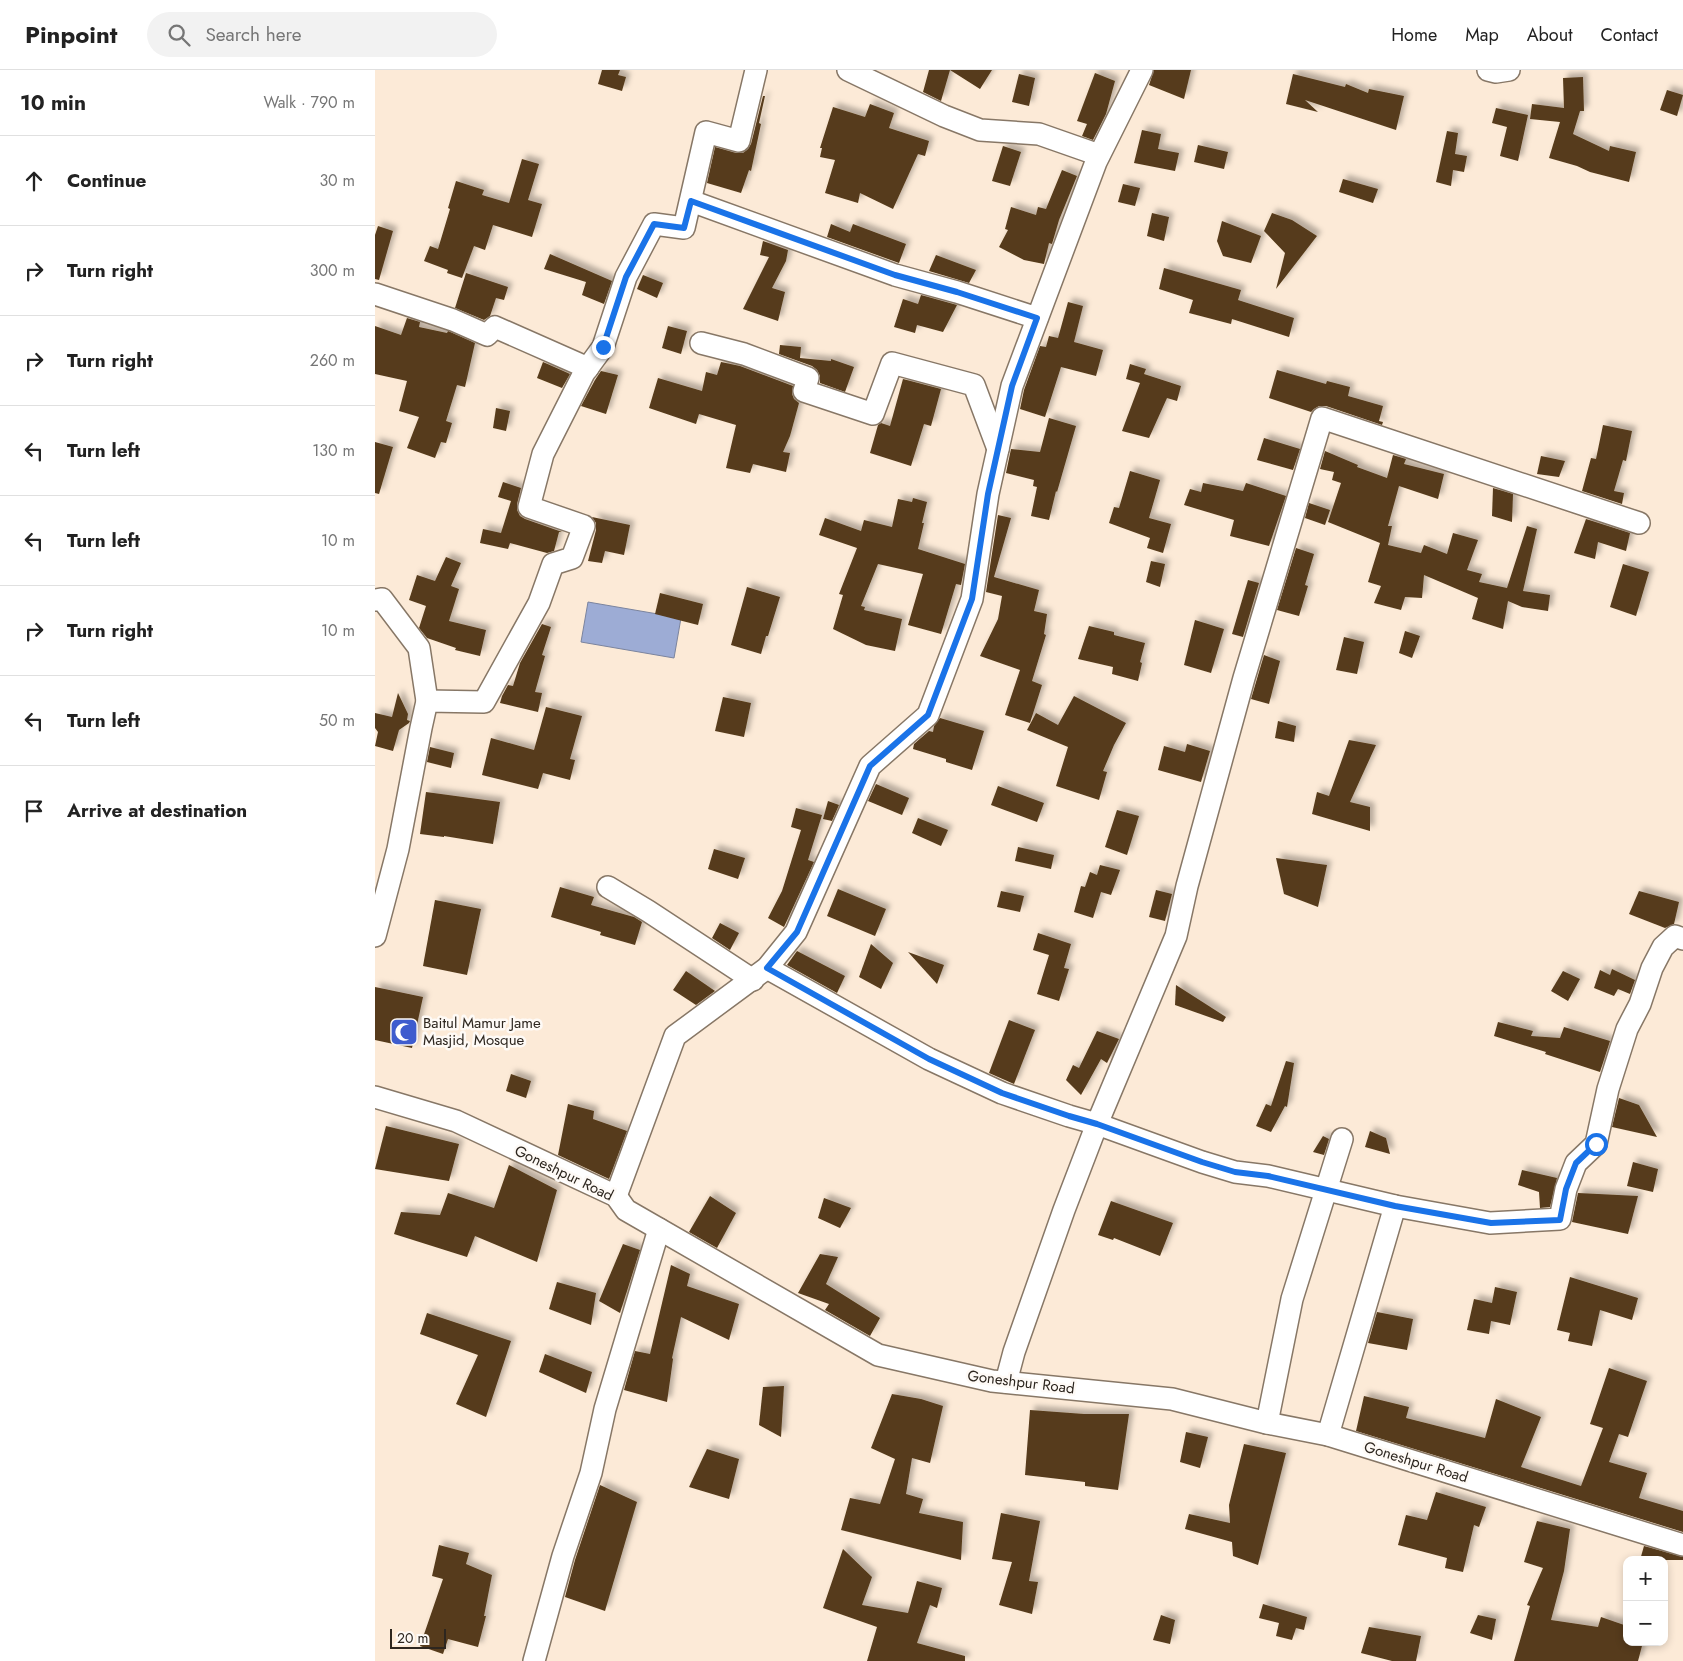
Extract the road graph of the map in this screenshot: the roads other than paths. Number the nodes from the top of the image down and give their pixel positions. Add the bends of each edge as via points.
1 (756, 70) edge
2 (848, 70) edge
3 (1142, 70) edge
4 (1488, 70) edge
5 (1509, 70) edge
6 (1099, 155) junction
7 (691, 201) junction
8 (375, 294) edge
9 (1037, 318) junction
10 (701, 343) dead end
11 (588, 368) junction
12 (998, 449) junction
13 (1639, 522) dead end
14 (375, 600) edge
15 (427, 701) junction
16 (608, 887) dead end
17 (375, 936) edge
18 (1683, 939) edge
19 (760, 974) junction
20 (375, 1097) edge
21 (1097, 1124) junction
22 (1342, 1139) dead end
23 (1327, 1189) junction
24 (615, 1196) junction
25 (1395, 1206) junction
26 (659, 1229) junction
27 (1006, 1382) junction
28 (1267, 1423) junction
29 (1328, 1435) junction
30 (1683, 1544) edge
31 (534, 1661) edge

1 - 7 street via 739,141 706,132
2 - 6 street via 980,130 1039,134
3 - 6 street
4 - 5 street
6 - 9 street
7 - 9 street via 895,275
7 - 11 street via 684,228 654,224 626,277 603,347
8 - 11 street via 487,335 495,327
9 - 12 street via 1012,386
10 - 12 street via 744,354 808,378 804,391 873,414 893,363 974,385
11 - 15 street via 543,454 529,507 584,526 572,558 553,564 539,604 484,702
12 - 19 street via 972,599 928,715 870,766 797,932
13 - 21 street via 1322,418 1244,678 1176,936
14 - 15 street via 382,599 419,648
15 - 17 street via 397,849
16 - 19 street
18 - 25 street via 1675,936 1663,947 1652,968 1640,1004 1627,1029 1608,1089 1596,1144 1576,1163 1566,1189 1560,1220 1491,1223
19 - 21 street via 1002,1093
19 - 24 street via 675,1036
20 - 24 street, Goneshpur Road via 456,1122
21 - 23 street via 1235,1172
21 - 27 street via 1064,1210
22 - 23 street
23 - 25 street
23 - 28 street via 1292,1299
24 - 26 street, Goneshpur Road via 626,1210
25 - 29 street
26 - 27 street, Goneshpur Road via 878,1355
26 - 31 street
27 - 28 street, Goneshpur Road via 1172,1398
28 - 29 street, Goneshpur Road
29 - 30 street, Goneshpur Road

